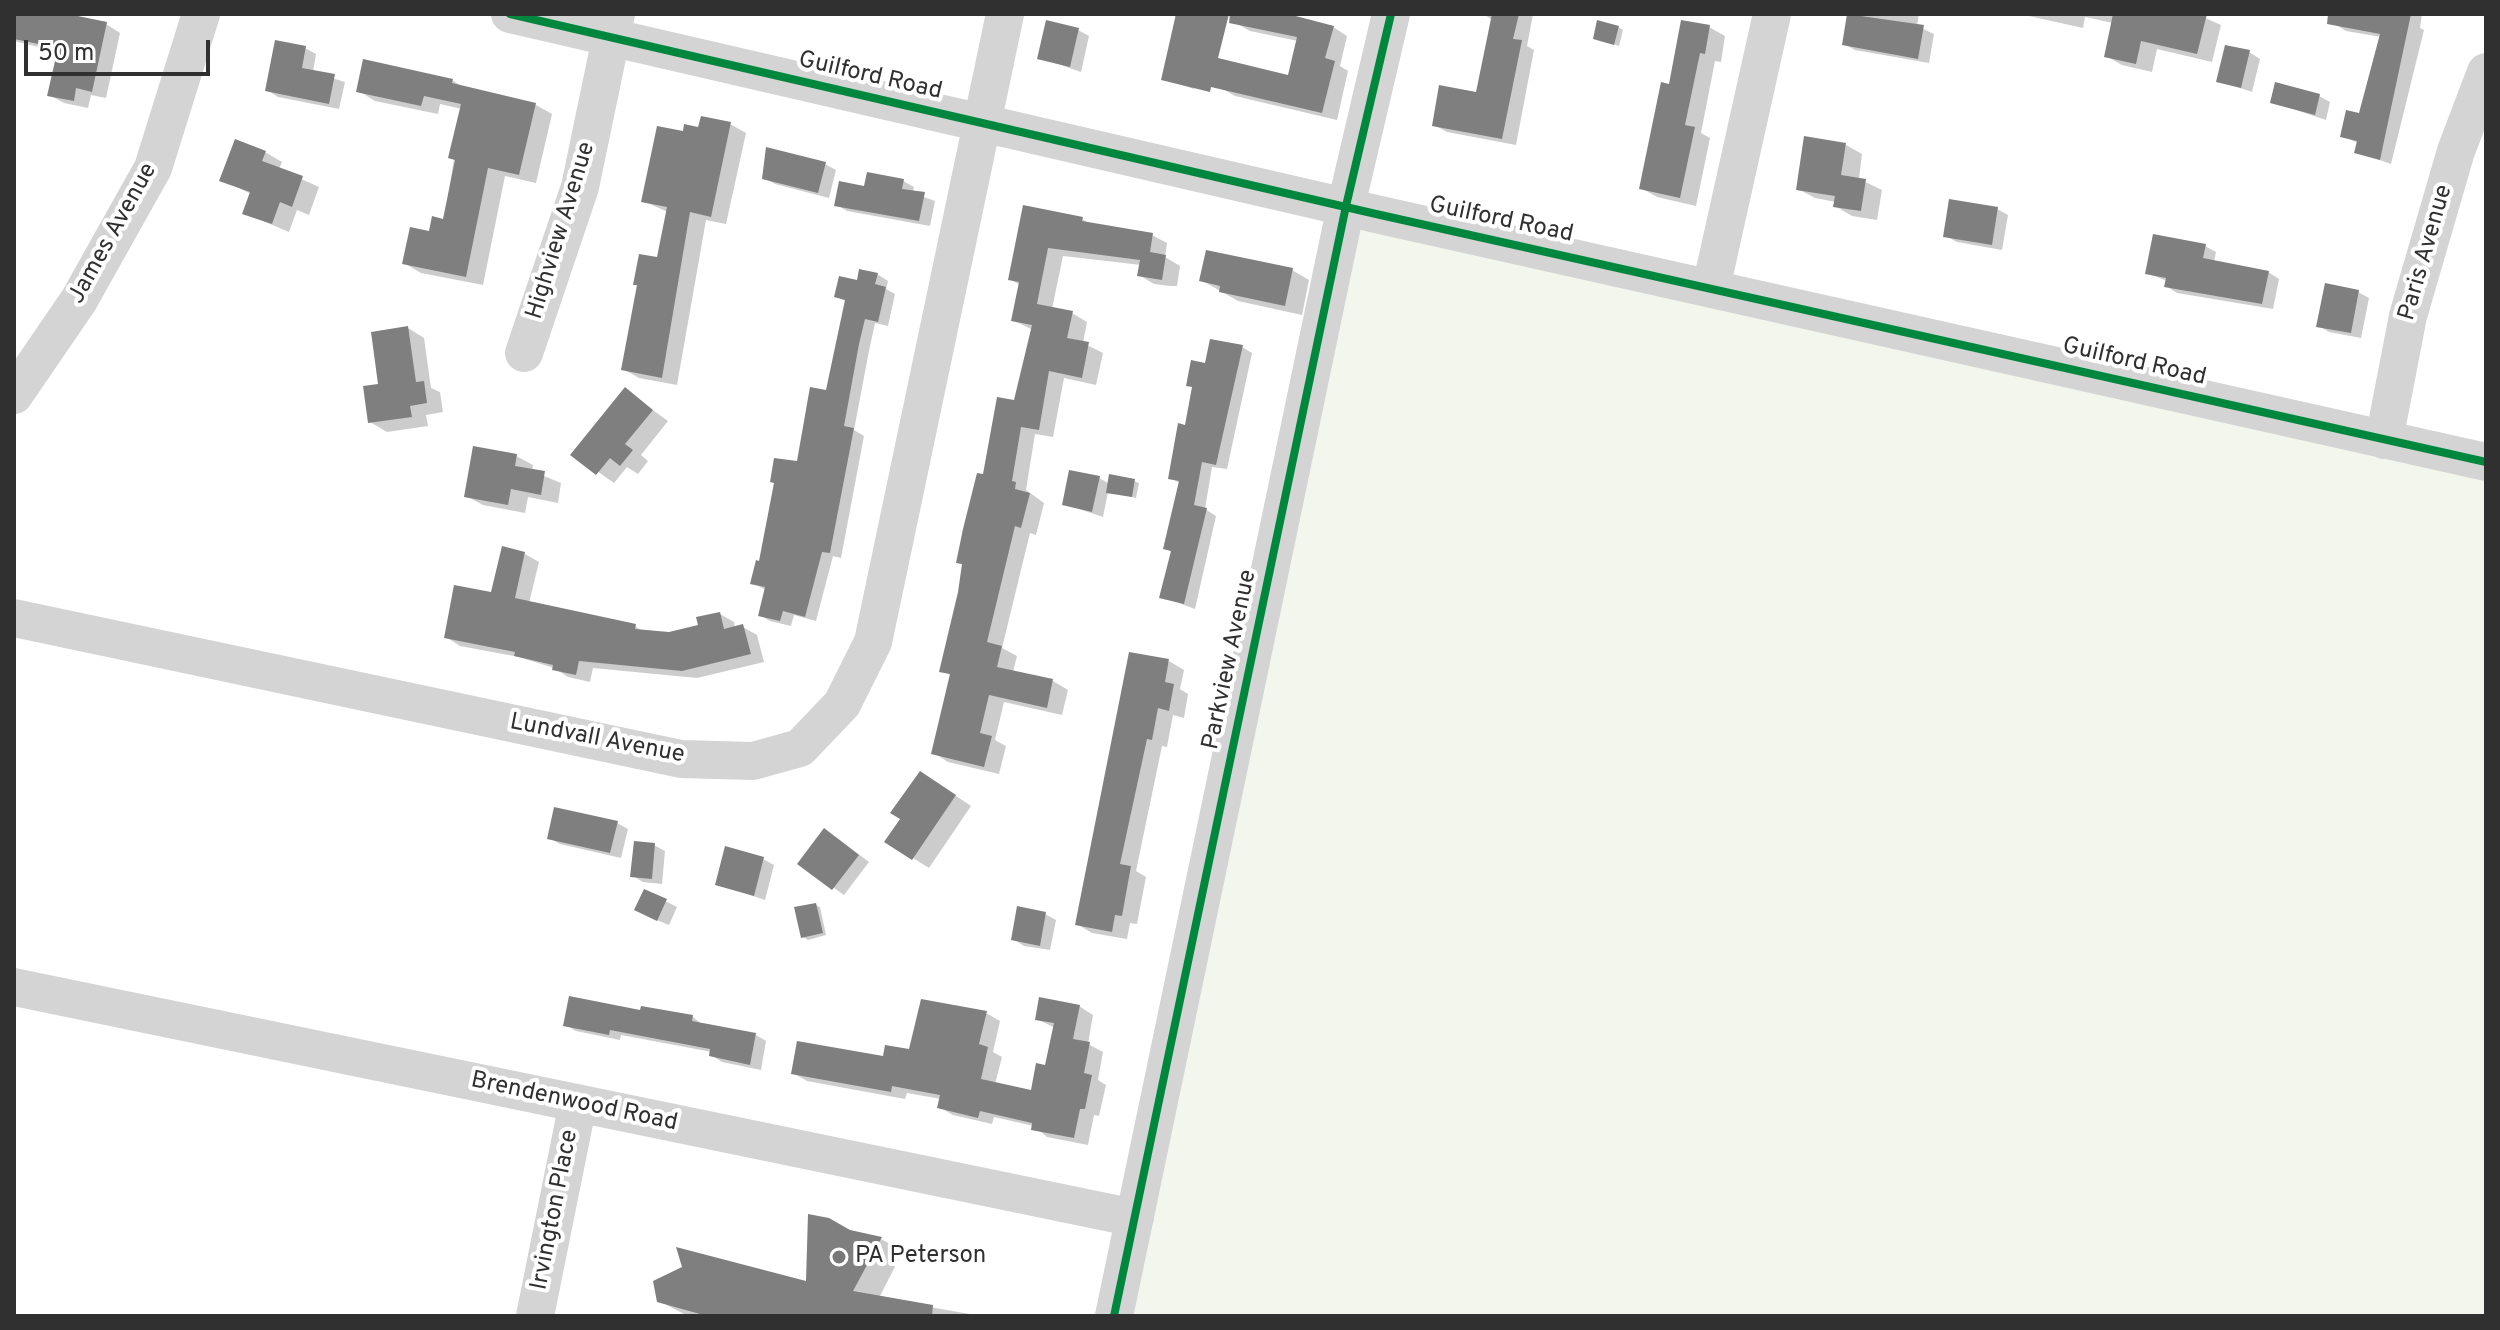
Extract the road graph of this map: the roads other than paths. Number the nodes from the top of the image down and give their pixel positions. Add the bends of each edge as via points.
1 (201, 14) edge
2 (510, 14) edge
3 (1005, 14) edge
4 (1391, 14) edge
5 (1772, 14) edge
6 (614, 25) edge
7 (2486, 72) edge
8 (983, 124) junction
9 (1346, 206) junction
10 (1711, 288) junction
11 (524, 353) dead end
12 (14, 395) edge
13 (2384, 440) junction
14 (2486, 462) edge
15 (14, 618) edge
16 (14, 987) edge
17 (578, 1103) junction
18 (1135, 1218) junction
19 (535, 1316) edge
20 (1114, 1316) edge

1 - 12 street, James Avenue via 153,168 79,300
2 - 6 street, Guilford Road
3 - 8 street, Lundvall Avenue
4 - 9 street, Parkview Avenue
5 - 10 street
6 - 8 street, Guilford Road
6 - 11 street, Highview Avenue via 580,187
7 - 13 street, Paris Avenue via 2456,151 2408,316
8 - 9 street, Guilford Road
8 - 15 street, Lundvall Avenue via 873,642 842,704 800,748 753,761 681,759
9 - 10 street, Guilford Road
9 - 18 street, Parkview Avenue
10 - 13 street, Guilford Road
13 - 14 street, Guilford Road
16 - 17 street, Brendenwood Road
17 - 18 street, Brendenwood Road
17 - 19 street, Irvington Place
18 - 20 street, Parkview Avenue

